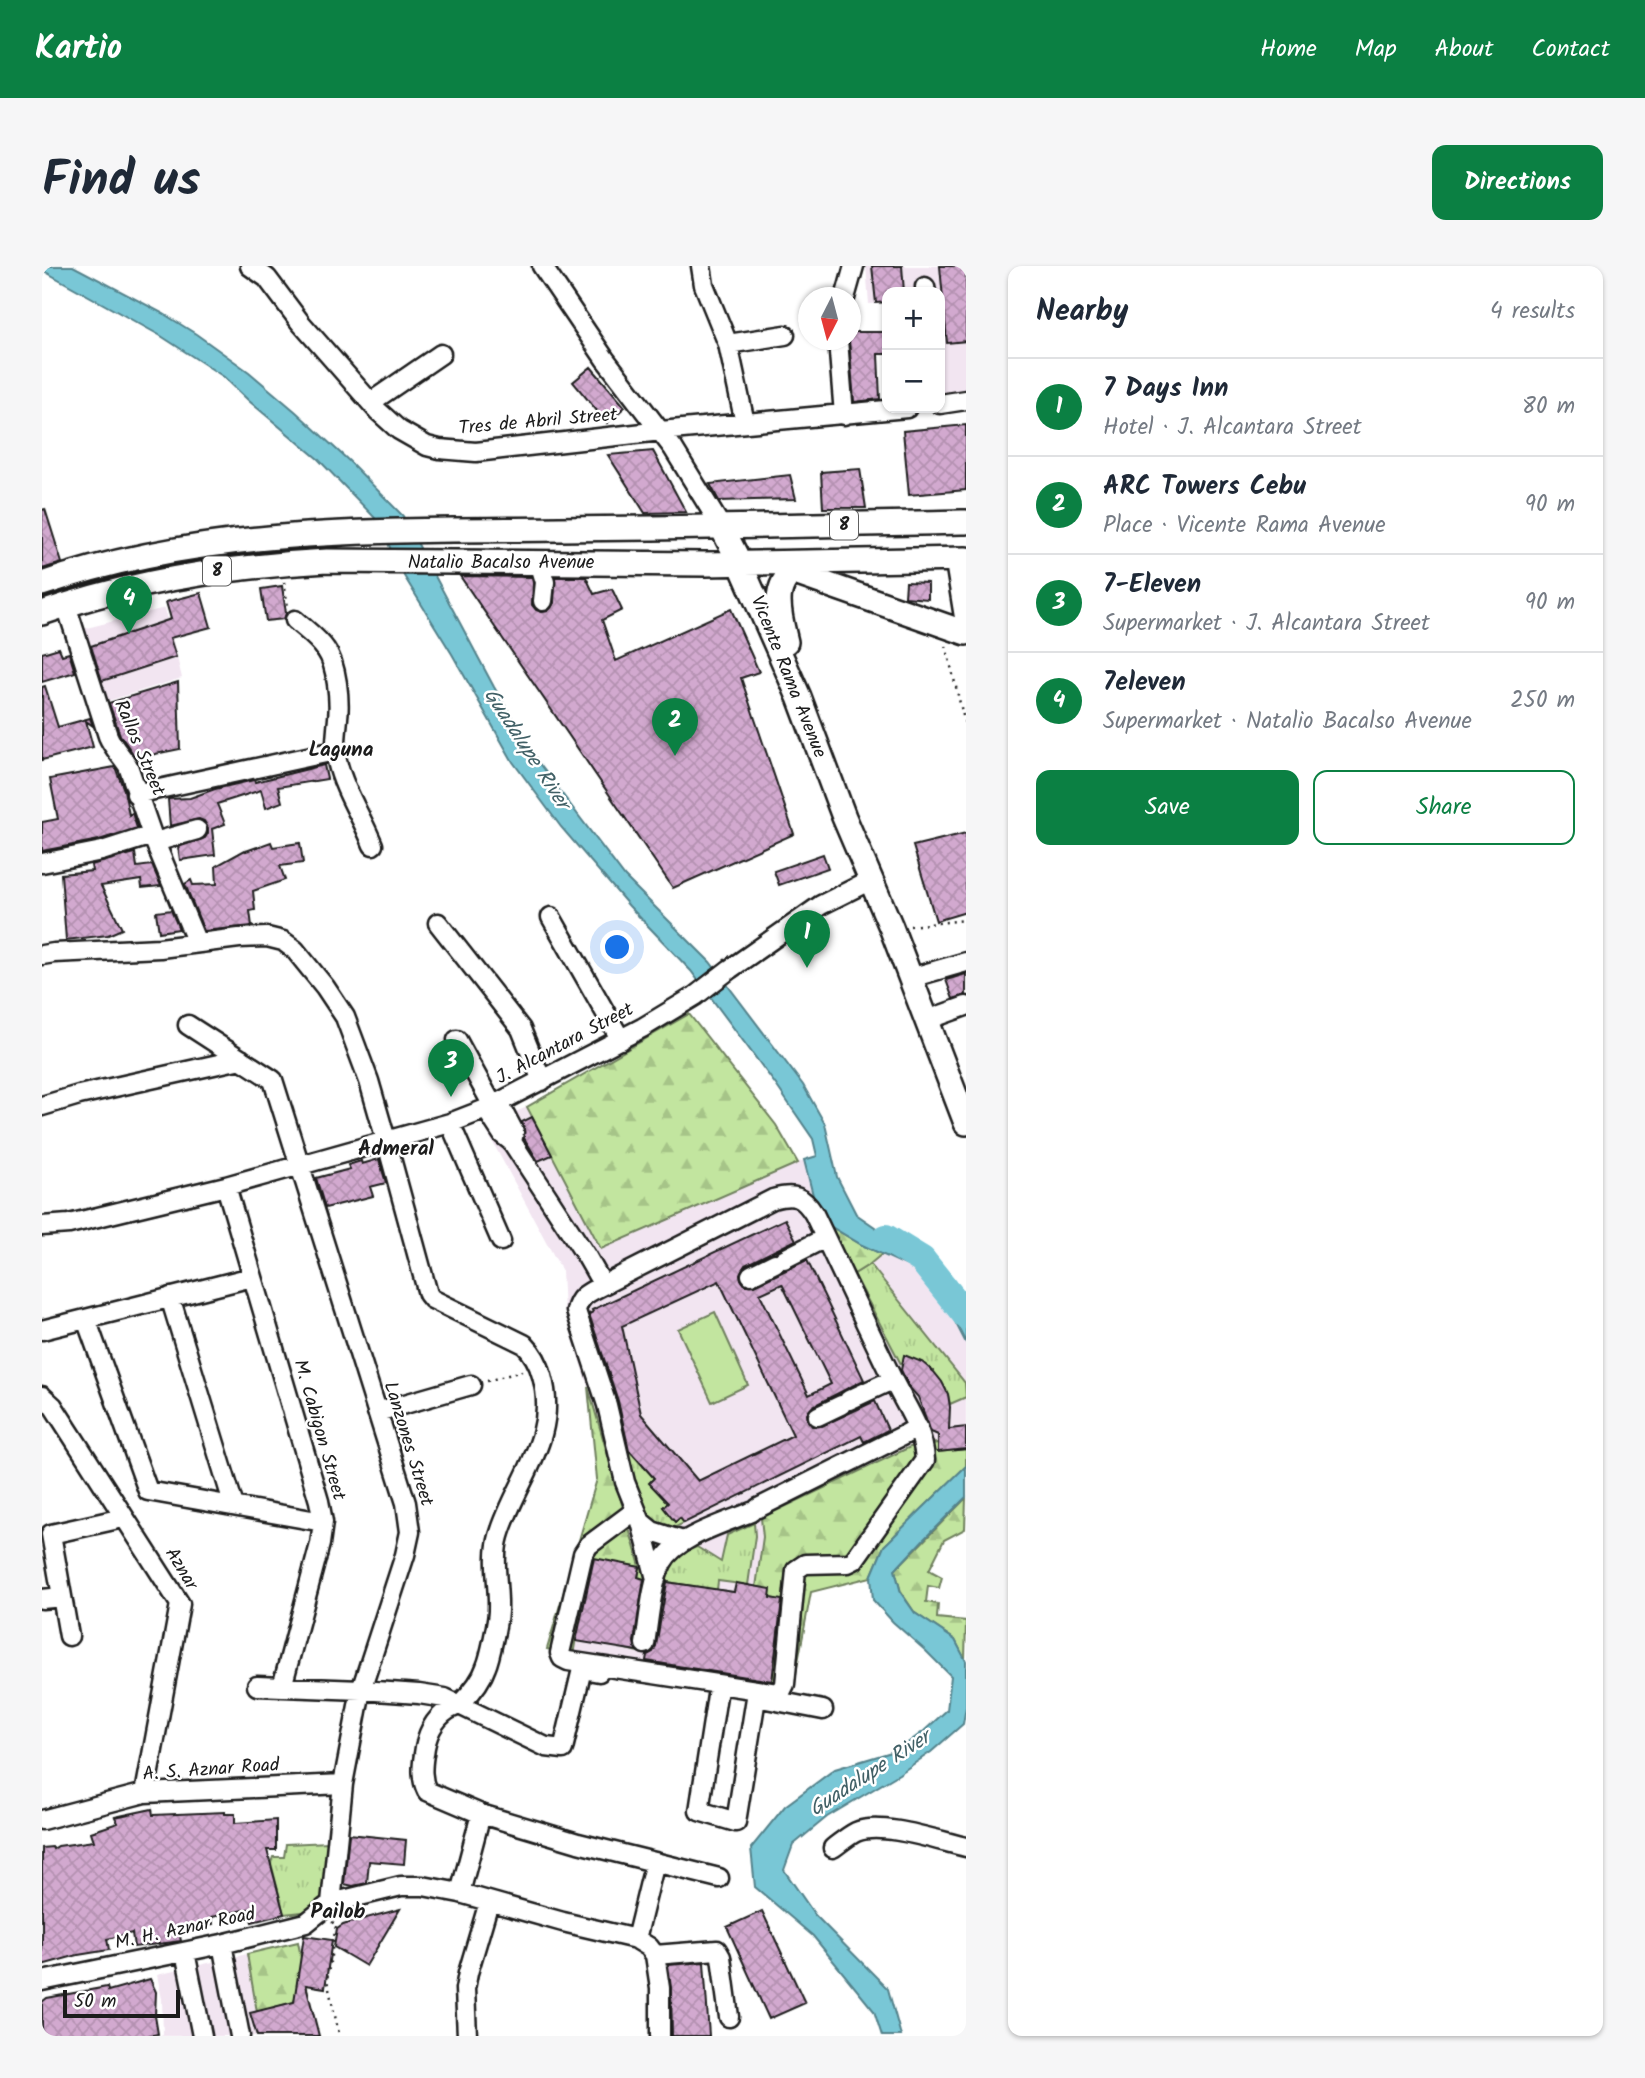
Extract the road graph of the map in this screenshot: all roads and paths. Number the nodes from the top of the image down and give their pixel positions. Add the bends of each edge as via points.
1 (250, 266) edge
2 (701, 266) edge
3 (853, 266) edge
4 (546, 267) edge
5 (266, 272) edge
6 (848, 287) edge
7 (785, 335) dead end
8 (728, 344) junction
9 (839, 350) edge
10 (441, 354) dead end
11 (966, 400) edge
12 (371, 402) junction
13 (945, 403) edge
14 (882, 411) edge
15 (844, 415) junction
16 (746, 423) junction
17 (661, 431) junction
18 (966, 522) edge
19 (722, 527) junction
20 (556, 529) junction
21 (445, 530) junction
22 (962, 559) edge
23 (439, 562) junction
24 (281, 563) junction
25 (548, 563) junction
26 (740, 563) junction
27 (800, 567) junction
28 (42, 584) edge
29 (543, 601) dead end
30 (66, 605) junction
31 (42, 613) edge
32 (966, 614) edge
33 (295, 621) joint
34 (940, 623) junction
35 (966, 633) edge
36 (799, 697) junction
37 (966, 728) edge
38 (335, 751) junction
39 (136, 794) junction
40 (197, 830) dead end
41 (154, 839) junction
42 (373, 845) dead end
43 (42, 863) edge
44 (871, 880) junction
45 (551, 917) dead end
46 (966, 920) edge
47 (438, 923) dead end
48 (891, 927) junction
49 (197, 943) junction
50 (42, 955) edge
51 (966, 962) edge
52 (910, 978) junction
53 (966, 1006) edge
54 (926, 1020) junction
55 (188, 1025) dead end
56 (457, 1040) dead end
57 (621, 1040) junction
58 (241, 1059) junction
59 (542, 1081) junction
60 (42, 1106) edge
61 (493, 1106) junction
62 (963, 1109) edge
63 (450, 1123) junction
64 (386, 1140) junction
65 (300, 1165) junction
66 (226, 1186) junction
67 (42, 1226) edge
68 (825, 1238) junction
69 (501, 1241) dead end
70 (751, 1275) dead end
71 (253, 1277) junction
72 (600, 1278) junction
73 (170, 1297) junction
74 (86, 1319) junction
75 (46, 1328) edge
76 (539, 1366) junction
77 (892, 1380) junction
78 (471, 1385) joint
79 (42, 1396) edge
80 (377, 1412) junction
81 (818, 1416) dead end
82 (918, 1427) junction
83 (233, 1506) junction
84 (638, 1516) junction
85 (123, 1518) junction
86 (323, 1522) junction
87 (683, 1541) junction
88 (656, 1579) junction
89 (62, 1597) junction
90 (42, 1599) edge
91 (69, 1636) dead end
92 (645, 1644) dead end
93 (257, 1686) dead end
94 (282, 1687) junction
95 (718, 1689) junction
96 (361, 1690) junction
97 (756, 1698) junction
98 (460, 1704) junction
99 (823, 1710) dead end
100 (343, 1784) junction
101 (145, 1793) junction
102 (481, 1814) junction
103 (42, 1820) edge
104 (966, 1847) edge
105 (833, 1849) dead end
106 (655, 1862) junction
107 (719, 1878) dead end
108 (460, 1893) junction
109 (489, 1902) junction
110 (331, 1903) junction
111 (336, 1926) dead end
112 (636, 1939) junction
113 (222, 1944) junction
114 (185, 1952) junction
115 (655, 1955) junction
116 (42, 1981) edge
117 (729, 2017) dead end
118 (340, 2034) dead end
119 (202, 2036) edge
120 (240, 2036) edge
121 (467, 2036) edge
122 (660, 2036) edge

1 - 5 street, Tres de Abril Street
2 - 8 street
3 - 6 street
4 - 17 street, Vicente Rama Avenue via 605,359
5 - 12 street, Tres de Abril Street via 300,321
7 - 8 street
8 - 16 street
9 - 15 street
10 - 12 street
11 - 13 street
12 - 17 street, Tres de Abril Street via 413,439 455,451
14 - 15 street, Tres de Abril Street
15 - 16 street, Tres de Abril Street
16 - 17 street, Tres de Abril Street
17 - 19 street, Vicente Rama Avenue
18 - 19 main road, Natalio Bacalso Avenue / 8
19 - 20 main road, Natalio Bacalso Avenue / 8
19 - 26 main road, Vicente Rama Avenue
20 - 21 main road, Natalio Bacalso Avenue / 8
20 - 25 main road
21 - 23 main road
21 - 28 main road, Natalio Bacalso Avenue / 8 via 380,530 211,545 151,555
22 - 27 main road, Natalio Bacalso Avenue / 8
22 - 32 main road
23 - 24 main road, Natalio Bacalso Avenue / 8
23 - 25 main road, Natalio Bacalso Avenue / 8
24 - 30 main road, Natalio Bacalso Avenue / 8 via 146,584
24 - 33 path via 290,618
25 - 26 main road, Natalio Bacalso Avenue / 8
25 - 29 street
26 - 27 main road, Natalio Bacalso Avenue / 8
26 - 36 main road, Vicente Rama Avenue
27 - 34 main road
27 - 36 main road via 781,587 779,609
30 - 31 main road, Natalio Bacalso Avenue / 8
30 - 39 street, Rallos Street via 108,736 128,766
33 - 38 street via 328,652 340,704
34 - 35 main road
34 - 37 path
36 - 44 main road, Vicente Rama Avenue
38 - 39 street
38 - 42 street via 355,810
39 - 41 street, Rallos Street
40 - 41 street
41 - 43 street
41 - 49 street, Rallos Street
44 - 48 main road, Vicente Rama Avenue
44 - 57 street, J. Alcantara Street via 821,905 695,996
45 - 57 street
46 - 48 path
47 - 59 street via 521,1029
48 - 52 main road, Vicente Rama Avenue
49 - 50 street via 163,956 106,950
49 - 64 street via 267,937 295,950 345,1017
51 - 52 street
52 - 54 main road, Vicente Rama Avenue
53 - 54 street
54 - 62 main road, Vicente Rama Avenue
55 - 58 street, Lanzones Street
56 - 61 street
57 - 59 street, J. Alcantara Street
58 - 60 street
58 - 65 street, Lanzones Street via 273,1080
59 - 61 street, J. Alcantara Street
61 - 63 street, J. Alcantara Street
61 - 72 street via 514,1132 512,1142
63 - 64 street, J. Alcantara Street
63 - 69 street
64 - 65 street, J. Alcantara Street
64 - 76 street via 428,1294 524,1344
65 - 66 street, J. Alcantara Street
65 - 80 street, Lanzones Street
66 - 67 street, J. Alcantara Street via 69,1224
66 - 71 street, M. Cabigon Street
68 - 70 street
68 - 72 street via 807,1202 782,1196
68 - 77 street
71 - 73 street
71 - 86 street, M. Cabigon Street
72 - 84 street via 582,1296 576,1311
73 - 74 street
73 - 83 street
74 - 75 street
74 - 83 street via 148,1491
76 - 78 path
76 - 98 street via 548,1406 546,1420 499,1537 498,1612 486,1668
77 - 81 street
77 - 82 street
78 - 80 street
79 - 85 street, Aznar
80 - 96 street, Lanzones Street via 406,1503 410,1532
82 - 84 street via 925,1461 854,1560 805,1564 796,1570 785,1684 777,1693 562,1658 583,1554 589,1545
82 - 87 street
83 - 86 street
84 - 87 street via 652,1531
84 - 88 street
85 - 89 street via 51,1534
85 - 101 street, Aznar via 180,1604
86 - 94 street, M. Cabigon Street
87 - 88 street via 664,1559
88 - 92 street
89 - 90 street
89 - 91 street
93 - 94 street
94 - 96 street
95 - 97 street
95 - 97 street via 699,1811 736,1822
95 - 98 street via 582,1669 563,1749 546,1747
96 - 98 street via 419,1694
96 - 100 street, Lanzones Street
97 - 99 street
98 - 102 street via 435,1721 427,1735 422,1781 427,1791
100 - 101 street, A. S. Aznar Road
100 - 110 street, Lanzones Street
101 - 103 street, A. S. Aznar Road
102 - 106 street
102 - 108 street
104 - 105 street via 873,1829 855,1832
106 - 107 street
106 - 112 street
108 - 109 street
108 - 110 street via 401,1886
109 - 112 street
109 - 121 street via 465,1989
110 - 113 street, M. H. Aznar Road via 306,1923
111 - 118 path via 327,1980
112 - 115 street
113 - 114 street, M. H. Aznar Road
113 - 120 street
114 - 116 street, M. H. Aznar Road
114 - 119 street
115 - 117 street via 717,1950
115 - 122 street

